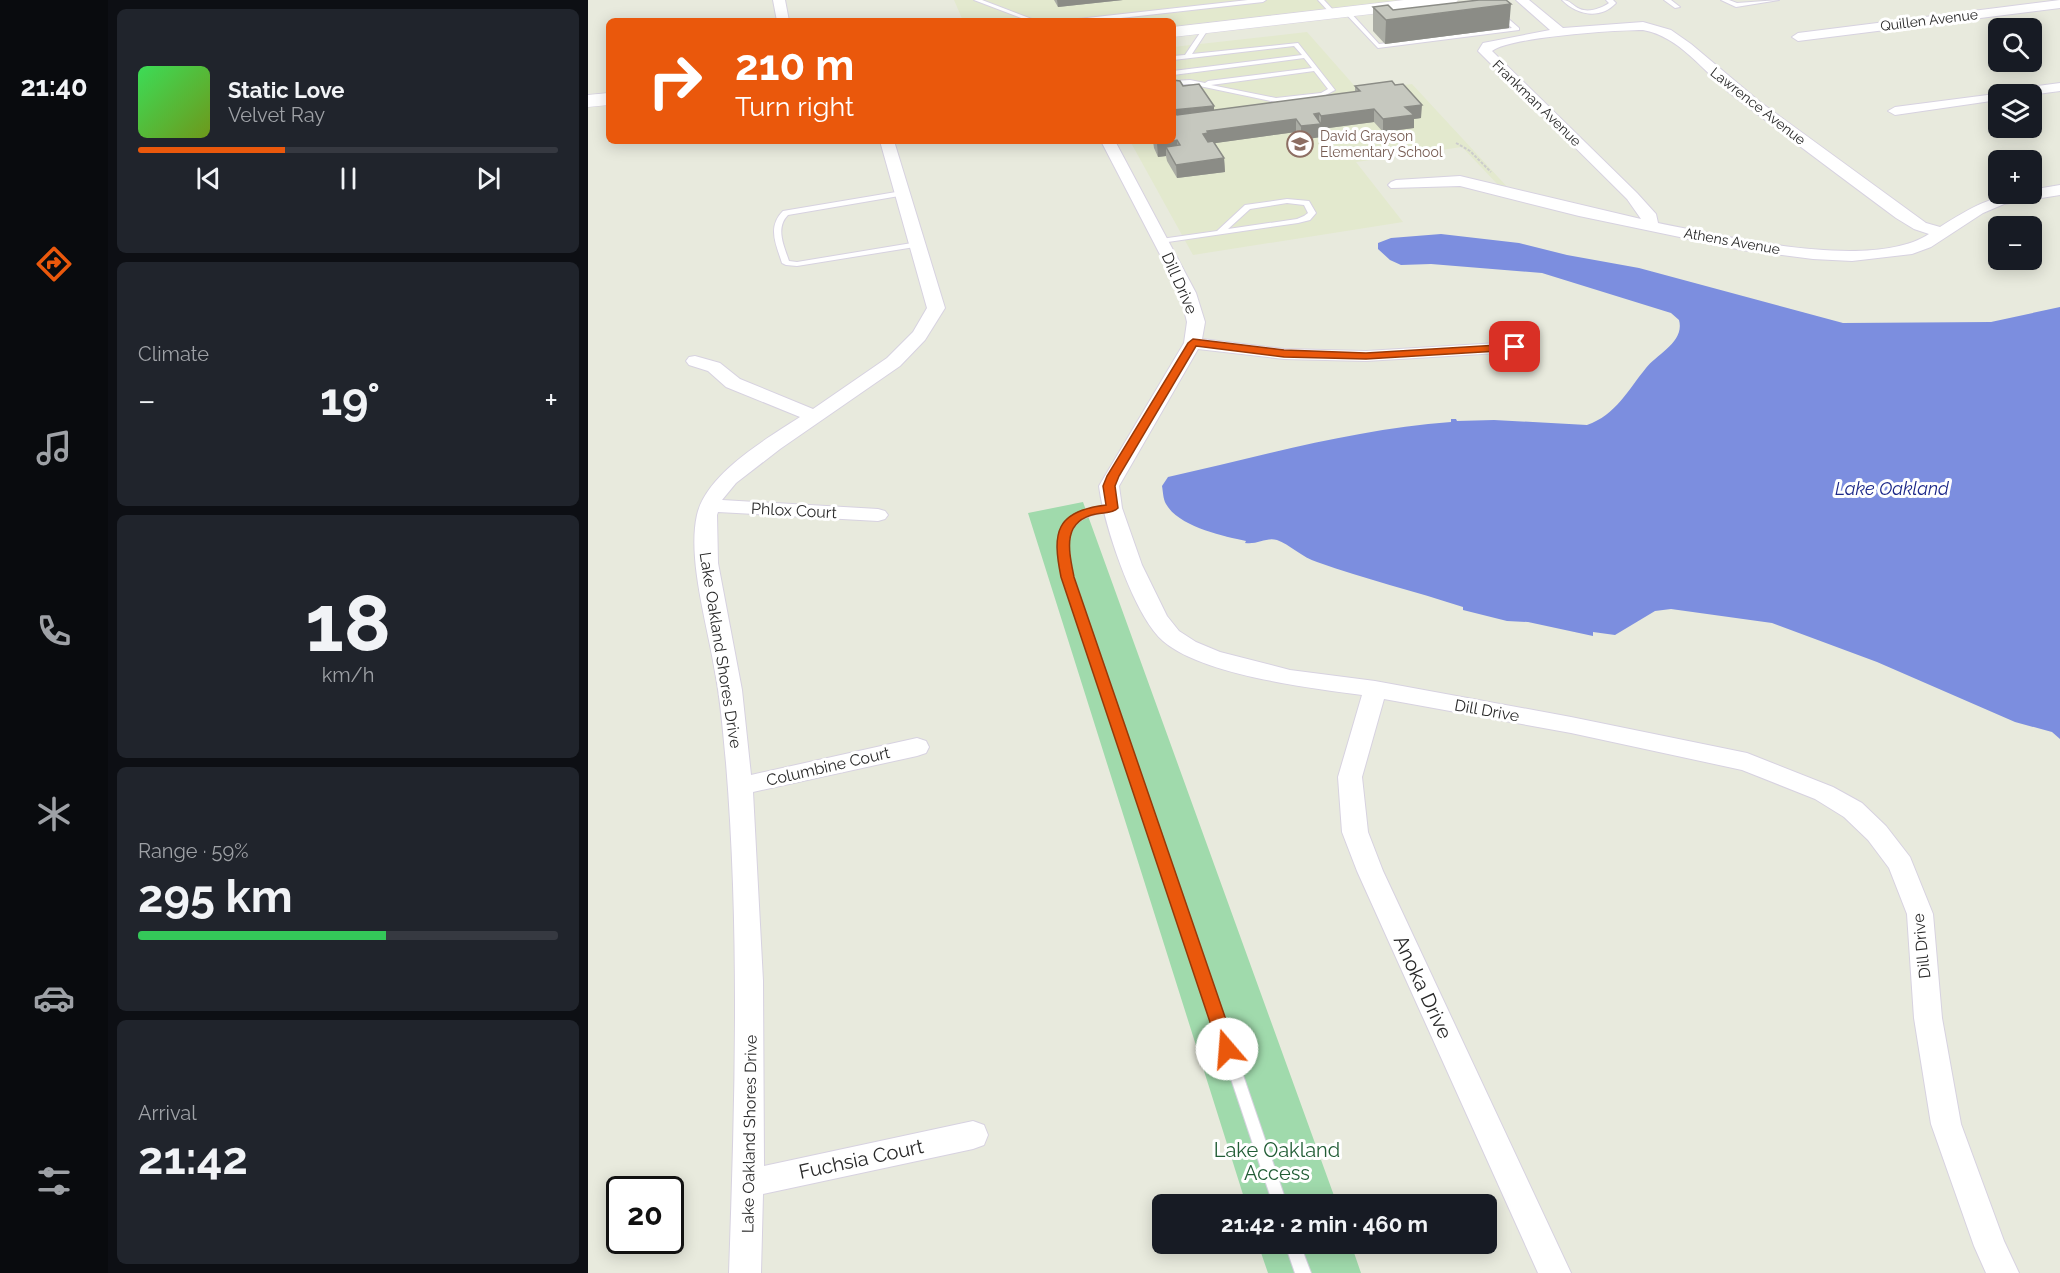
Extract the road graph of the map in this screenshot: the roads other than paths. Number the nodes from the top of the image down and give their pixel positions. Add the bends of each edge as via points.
1 (779, 0) edge
2 (977, 0) edge
3 (1263, 0) edge
4 (1449, 0) edge
5 (1484, 0) edge
6 (1522, 0) edge
7 (1565, 0) edge
8 (1609, 0) edge
9 (1667, 0) edge
10 (1724, 0) edge
11 (1776, 0) edge
12 (2053, 5) edge
13 (1334, 8) edge
14 (1677, 8) dead end
15 (782, 18) edge
16 (1026, 18) edge
17 (1104, 18) edge
18 (1206, 28) junction
19 (1176, 32) edge
20 (1561, 33) junction
21 (1798, 37) dead end
22 (1306, 56) junction
23 (1187, 57) junction
24 (1176, 58) edge
25 (1316, 69) junction
26 (1176, 73) edge
27 (1176, 83) edge
28 (1198, 84) junction
29 (2060, 87) edge
30 (2042, 89) edge
31 (1988, 97) edge
32 (606, 99) edge
33 (588, 101) edge
34 (1895, 111) dead end
35 (887, 144) edge
36 (1110, 144) edge
37 (1396, 185) dead end
38 (2060, 190) edge
39 (902, 193) junction
40 (1651, 226) junction
41 (1220, 232) junction
42 (1941, 233) junction
43 (1161, 241) junction
44 (918, 244) junction
45 (1193, 343) junction
46 (1515, 347) dead end
47 (695, 361) dead end
48 (814, 416) junction
49 (709, 505) junction
50 (1112, 508) junction
51 (878, 515) dead end
52 (1375, 690) junction
53 (917, 747) dead end
54 (740, 786) junction
55 (973, 1136) dead end
56 (749, 1183) junction
57 (1277, 1194) edge
58 (1296, 1254) edge
59 (746, 1273) edge
60 (1303, 1273) edge
61 (1555, 1273) edge
62 (2003, 1273) edge

1 - 15 street
2 - 16 lane
3 - 17 lane
4 - 13 main road
5 - 13 lane via 1517,29 1378,46
6 - 20 street
7 - 8 lane via 1584,12 1606,9 1613,3
9 - 14 lane
10 - 11 lane via 1736,5
12 - 21 street, Quillen Avenue
13 - 18 main road
18 - 19 main road
18 - 23 lane
20 - 40 street, Frankman Avenue via 1496,43 1485,51 1632,196 1648,214
20 - 42 street, Lawrence Avenue via 1635,25 1656,28 1902,215
22 - 23 lane via 1296,44
22 - 25 lane
22 - 26 lane
23 - 24 lane
25 - 28 lane
25 - 28 lane via 1331,86 1329,93 1276,100
27 - 28 lane
29 - 30 street
31 - 34 street
32 - 33 main road
35 - 39 street, Lake Oakland Shores Drive
36 - 43 street, Dill Drive
37 - 40 street, Athens Avenue via 1460,182
38 - 42 street, Athens Avenue via 2000,200
39 - 44 street, Lake Oakland Shores Drive
39 - 44 lane via 786,213 778,219 776,227 786,263
40 - 42 street, Athens Avenue via 1742,245 1852,256 1906,250
41 - 41 lane via 1298,221 1312,213 1306,203 1297,201 1248,207
41 - 43 lane
43 - 45 street, Dill Drive via 1193,307
44 - 48 street, Lake Oakland Shores Drive via 936,308 902,355
45 - 46 street via 1284,354 1366,356
45 - 50 street, Dill Drive via 1113,476 1109,486
47 - 48 street via 714,367 733,383
48 - 49 street, Lake Oakland Shores Drive via 729,479
49 - 51 street, Phlox Court
49 - 54 street, Lake Oakland Shores Drive via 705,552 725,656
50 - 52 street, Dill Drive via 1143,592 1157,619 1172,636 1213,658 1290,678
50 - 57 lane via 1090,511 1070,522 1063,532 1068,577
52 - 61 street, Anoka Drive via 1350,777 1355,832
52 - 62 street, Dill Drive via 1747,762 1824,793 1853,810 1877,833 1900,864 1920,914 1928,1018 1946,1124
53 - 54 street, Columbine Court
54 - 56 street, Lake Oakland Shores Drive via 752,1058
55 - 56 street, Fuchsia Court
56 - 59 street, Lake Oakland Shores Drive
58 - 60 lane

